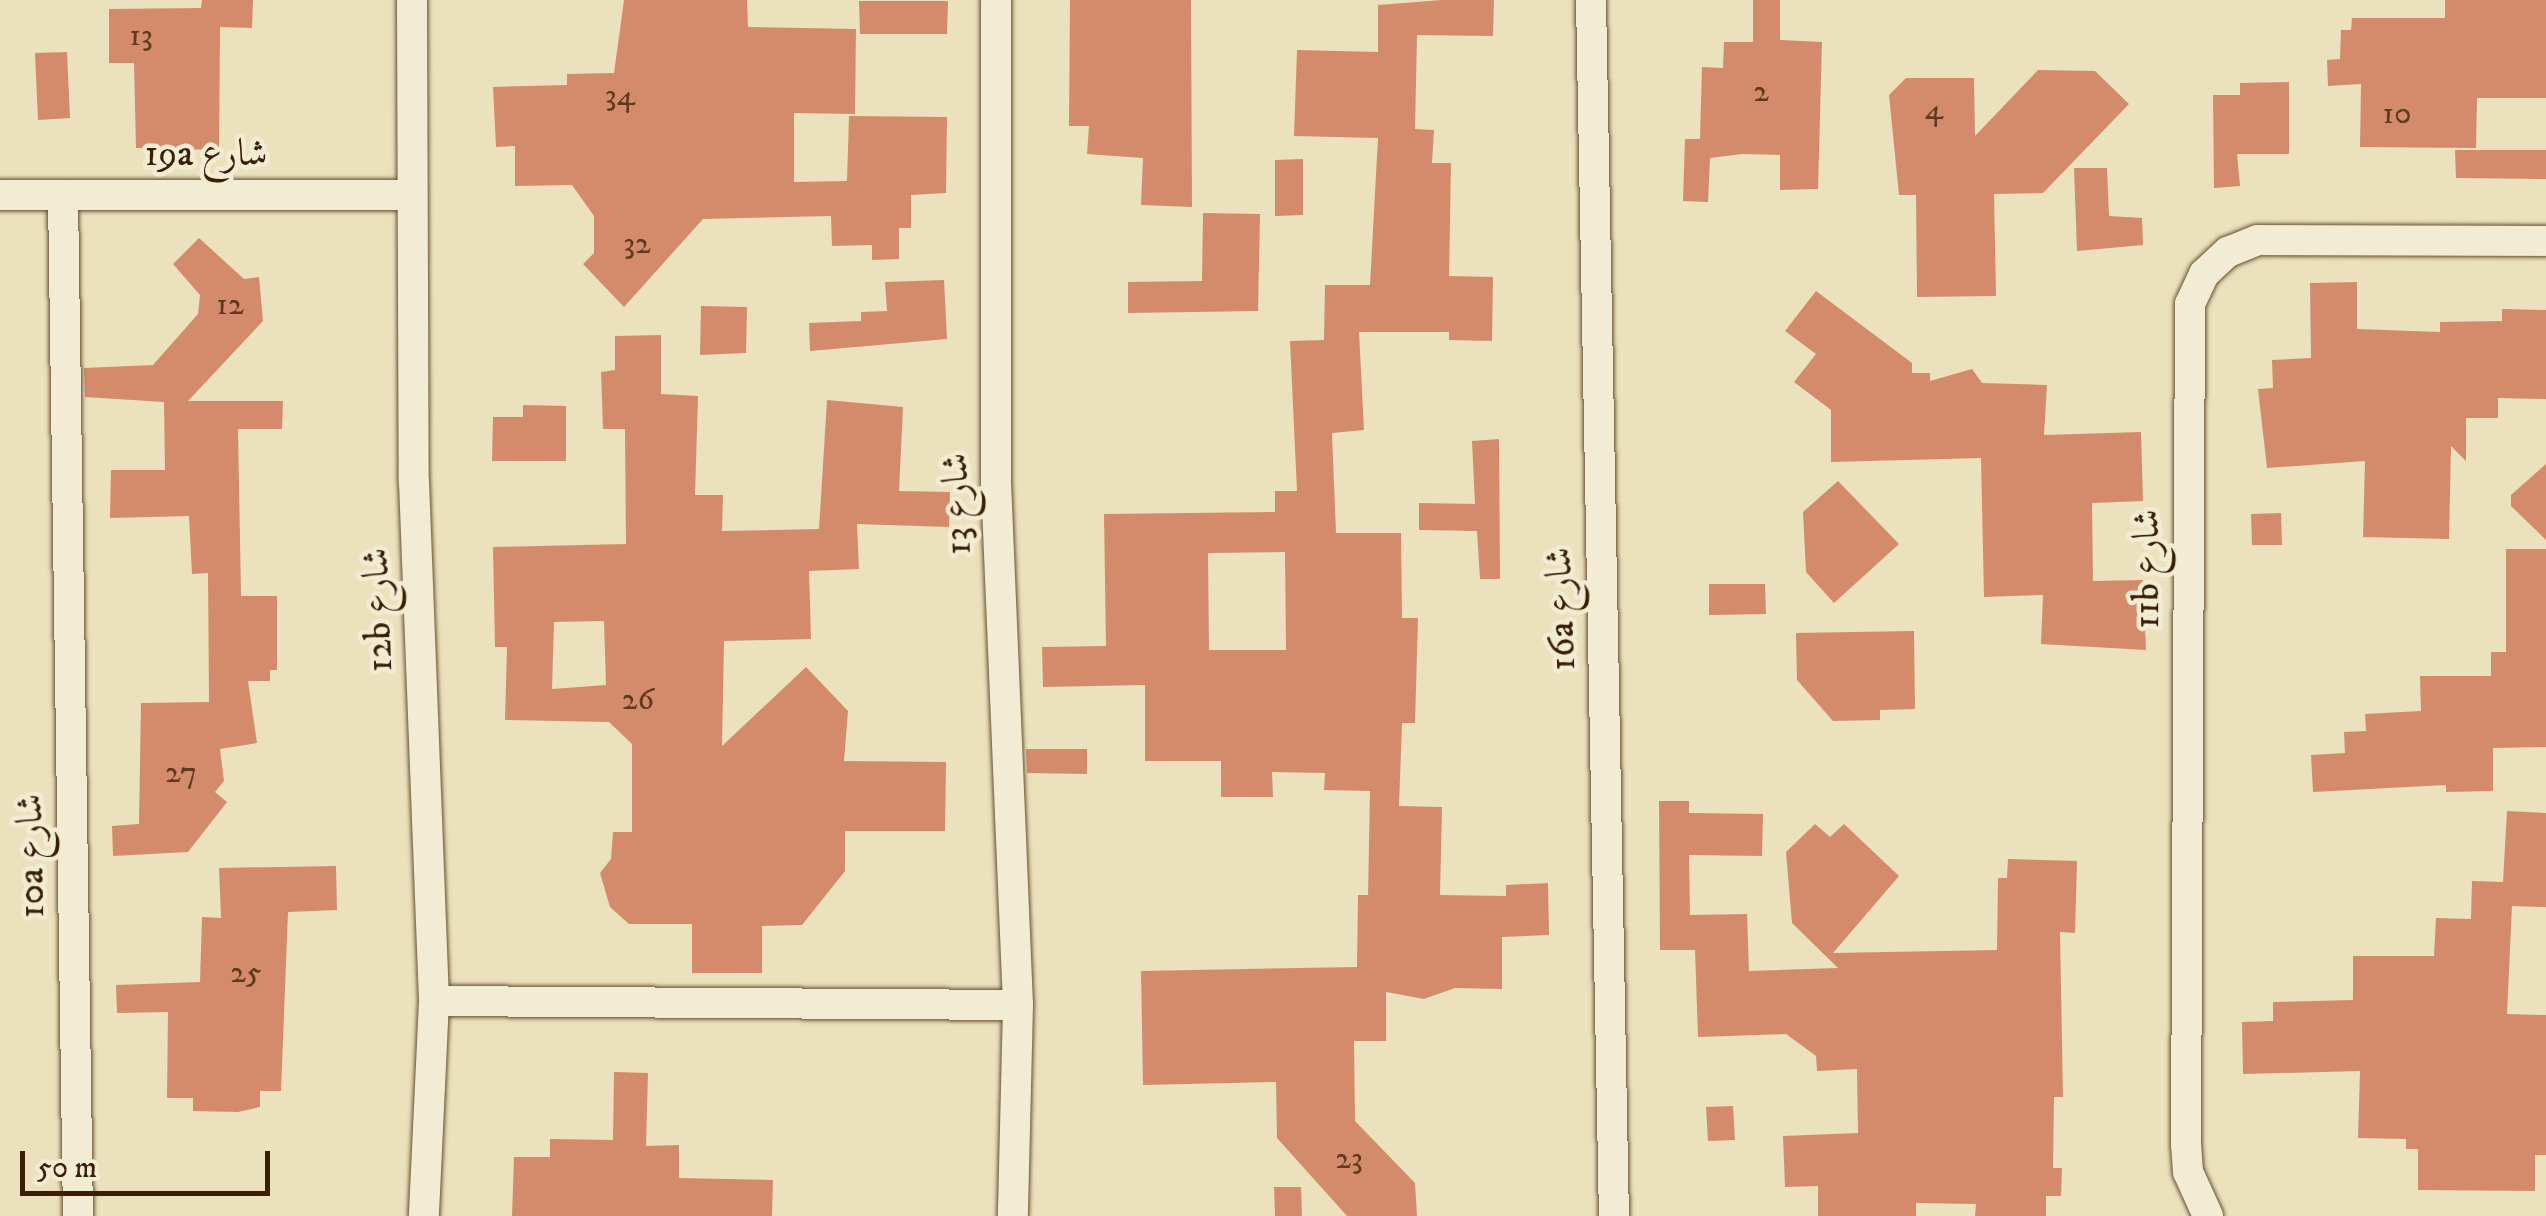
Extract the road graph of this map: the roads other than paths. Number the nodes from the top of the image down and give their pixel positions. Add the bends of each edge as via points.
1 (412, 0) edge
2 (996, 0) edge
3 (1590, 0) edge
4 (0, 195) edge
5 (62, 195) junction
6 (412, 195) junction
7 (2546, 240) edge
8 (434, 1001) junction
9 (1018, 1005) junction
10 (78, 1216) edge
11 (424, 1216) edge
12 (1012, 1216) edge
13 (1614, 1216) edge
14 (2208, 1216) edge

1 - 6 street, 12b شارع
2 - 9 street, شارع 13 via 996,482
3 - 13 street, 16a شارع
4 - 5 street, 19a شارع
5 - 6 street, 19a شارع
5 - 10 street, 10a شارع
6 - 8 street, 12b شارع via 414,482
7 - 14 street, 11b شارع via 2258,240 2228,252 2204,274 2190,304 2186,1145 2188,1172
8 - 9 street
8 - 11 street, 12b شارع
9 - 12 street, شارع 13

